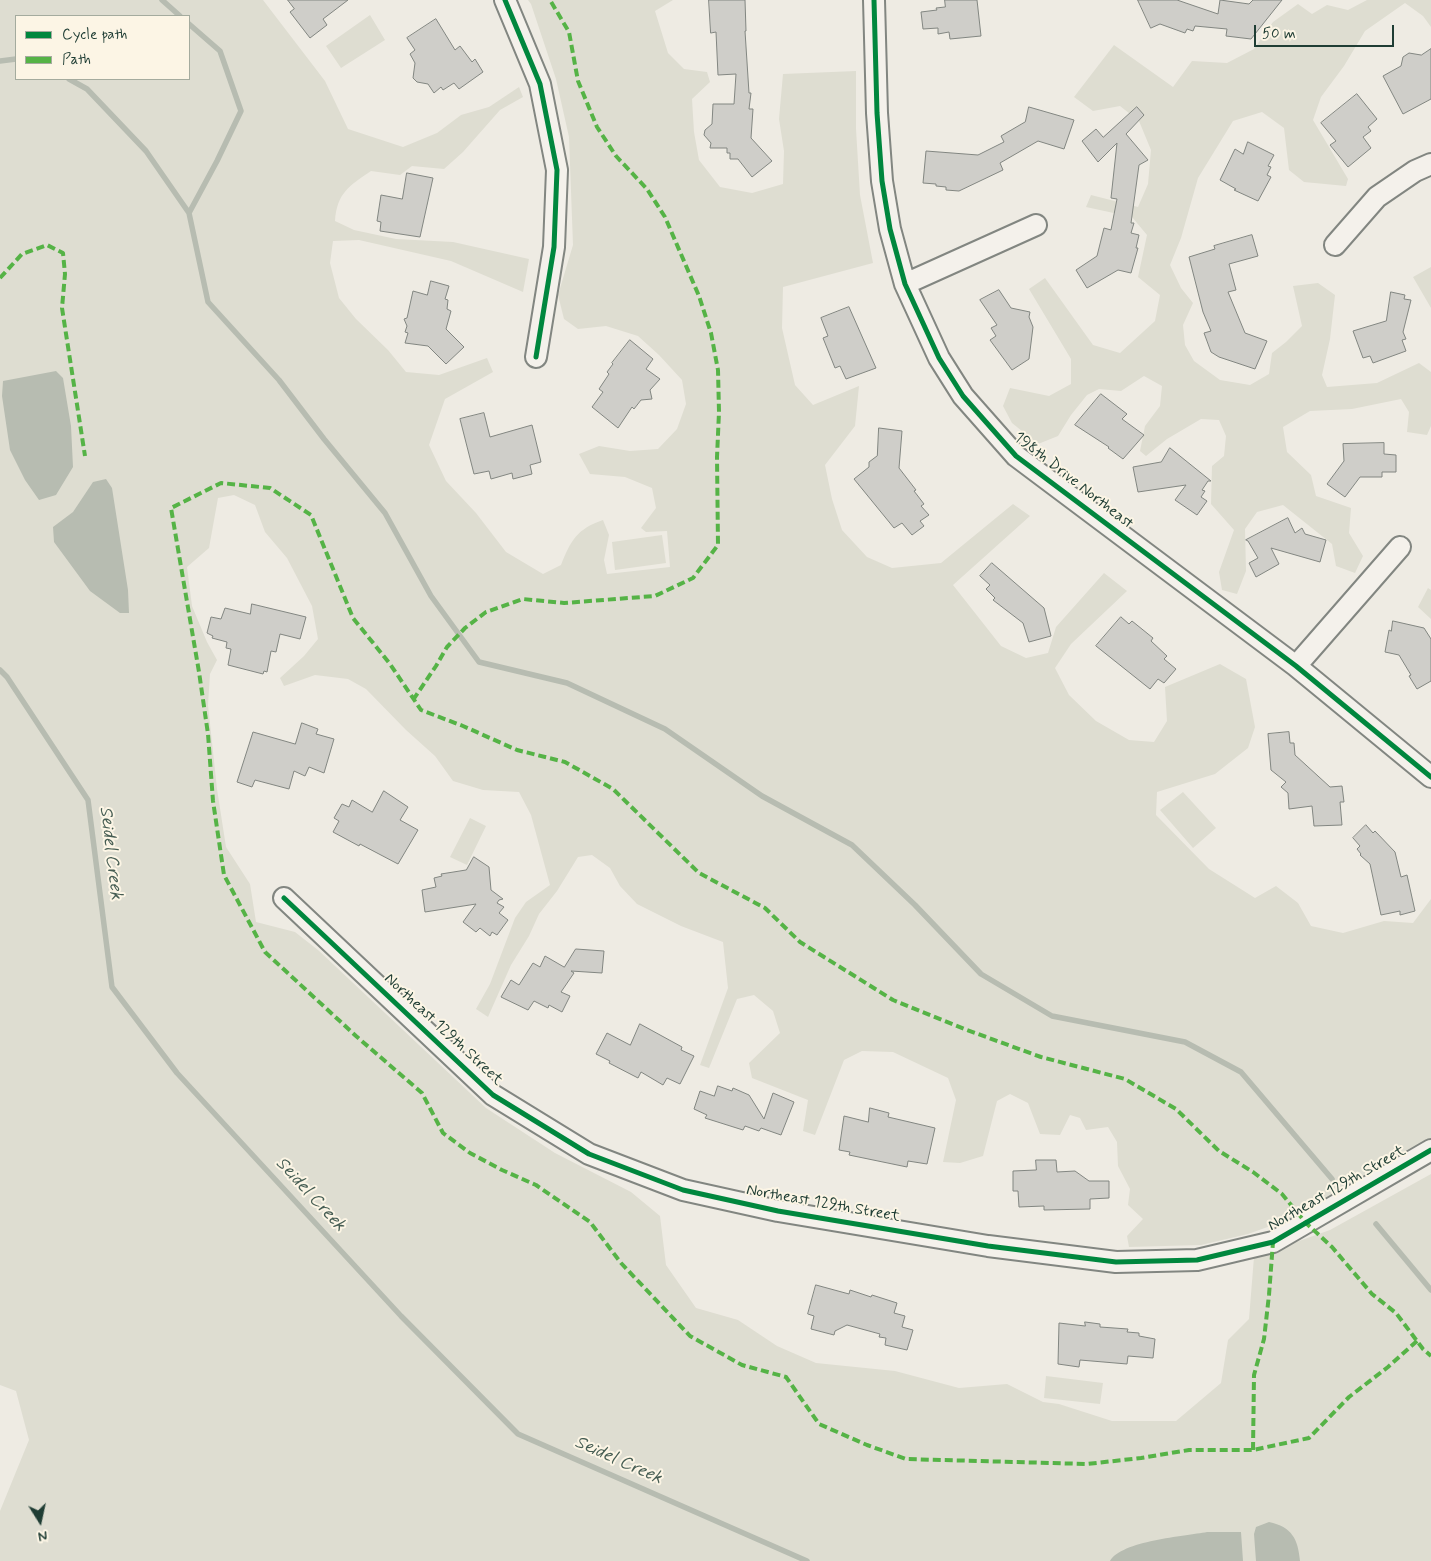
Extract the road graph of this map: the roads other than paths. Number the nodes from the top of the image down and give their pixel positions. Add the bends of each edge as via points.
1 (506, 0) edge
2 (874, 0) edge
3 (1431, 164) edge
4 (1036, 225) dead end
5 (1335, 245) dead end
6 (905, 284) junction
7 (536, 357) dead end
8 (1400, 547) dead end
9 (1296, 666) junction
10 (1431, 777) edge
11 (284, 898) dead end
12 (1431, 1150) edge

1 - 7 street via 540,84 557,170 554,247
2 - 6 street, 198th Drive Northeast via 882,181 890,229
3 - 5 street via 1377,197
4 - 6 street
6 - 9 street, 198th Drive Northeast via 939,358 963,396 1016,456
8 - 9 street
9 - 10 street, 198th Drive Northeast
11 - 12 street, Northeast 129th Street via 493,1095 589,1154 683,1190 778,1211 988,1246 1116,1262 1196,1260 1273,1242

